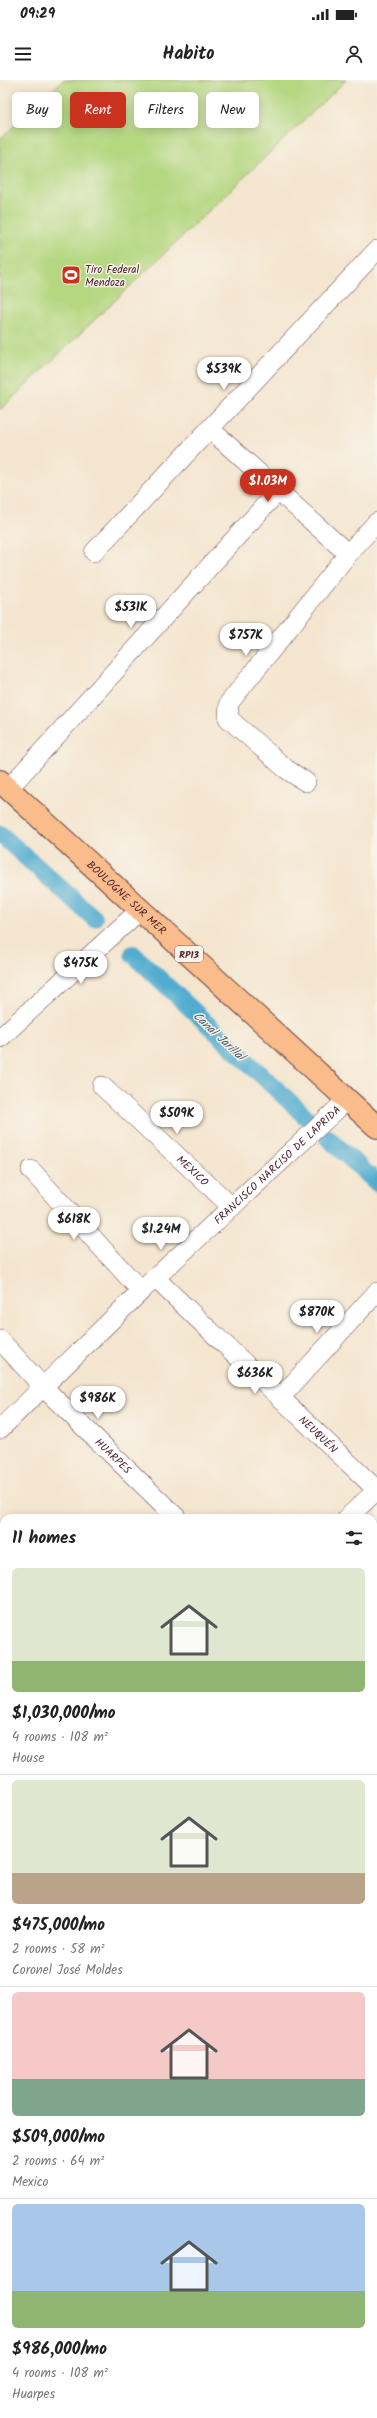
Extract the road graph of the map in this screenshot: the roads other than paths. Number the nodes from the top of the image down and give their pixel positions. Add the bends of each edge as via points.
1 (377, 250) edge
2 (210, 428) junction
3 (278, 491) junction
4 (377, 522) edge
5 (94, 552) dead end
6 (348, 554) junction
7 (306, 782) dead end
8 (4, 785) edge
9 (140, 910) junction
10 (0, 1038) edge
11 (102, 1086) dead end
12 (347, 1100) junction
13 (377, 1127) edge
14 (31, 1170) dead end
15 (232, 1207) junction
16 (155, 1278) junction
17 (141, 1292) junction
18 (377, 1292) edge
19 (0, 1340) edge
20 (43, 1387) junction
21 (280, 1398) junction
22 (0, 1428) edge
23 (377, 1490) edge
24 (173, 1514) edge
25 (351, 1514) edge

1 - 2 street
2 - 3 street
2 - 5 street
3 - 6 street
3 - 8 street
4 - 6 street
6 - 7 street via 229,703 228,718 286,769
8 - 9 main road, BOULOGNE SUR MER / RP13
9 - 10 street
9 - 12 main road, BOULOGNE SUR MER / RP13
11 - 15 street, MEXICO
12 - 13 main road, BOULOGNE SUR MER / RP13
12 - 15 street, FRANCISCO NARCISO DE LAPRIDA
14 - 17 street
15 - 16 street, FRANCISCO NARCISO DE LAPRIDA
16 - 17 street, FRANCISCO NARCISO DE LAPRIDA
16 - 21 street, NEUQUÉN
17 - 20 street, FRANCISCO NARCISO DE LAPRIDA
18 - 21 street
19 - 20 street, HUARPES
20 - 22 street, FRANCISCO NARCISO DE LAPRIDA
20 - 24 street, HUARPES
21 - 23 street, NEUQUÉN
23 - 25 street

